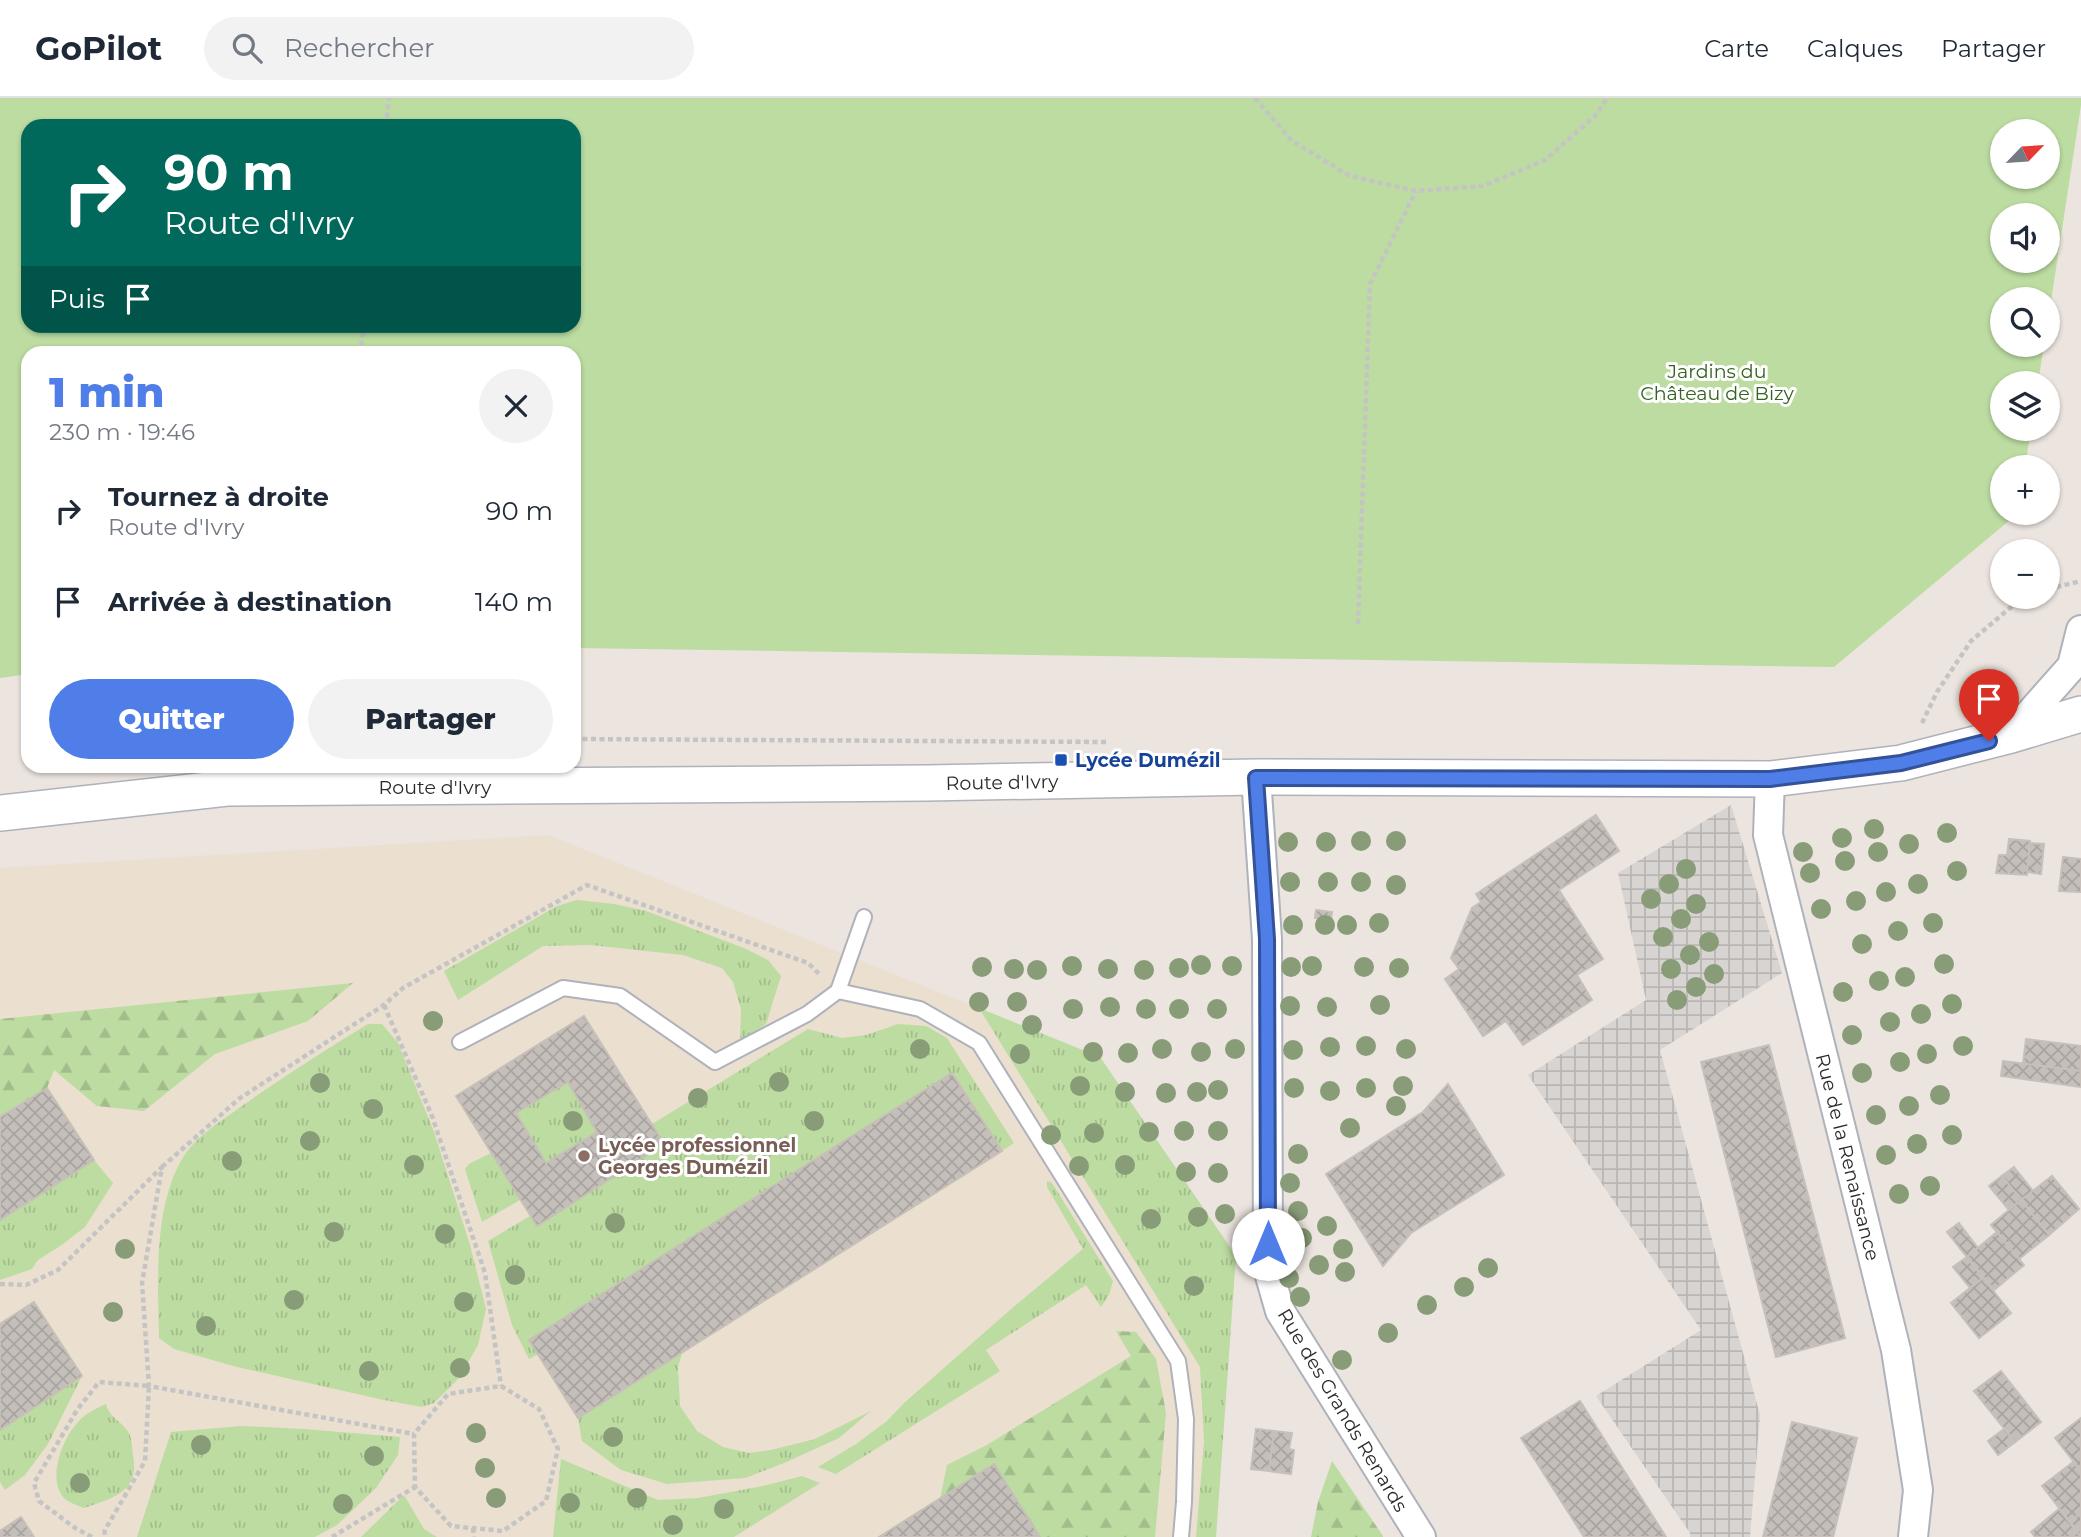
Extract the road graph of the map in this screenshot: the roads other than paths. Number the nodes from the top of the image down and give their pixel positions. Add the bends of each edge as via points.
1 (2081, 630) edge
2 (2081, 714) edge
3 (2011, 735) junction
4 (1256, 778) junction
5 (1770, 779) junction
6 (0, 813) edge
7 (864, 917) dead end
8 (838, 991) junction
9 (460, 1042) dead end
10 (1181, 1537) edge
11 (1421, 1537) edge
12 (1913, 1537) edge

1 - 3 street via 2072,666
2 - 3 street, Route d'Ivry
3 - 5 street, Route d'Ivry via 1901,763
4 - 5 street, Route d'Ivry
4 - 6 street, Route d'Ivry via 227,788
4 - 11 street, Rue des Grands Renards via 1267,939 1268,1269 1280,1311
5 - 12 street, Rue de la Renaissance via 1768,835 1896,1350 1918,1490
7 - 8 lane
8 - 9 lane via 807,1014 715,1062 620,996 563,988
8 - 10 lane via 920,1009 979,1043 1178,1361 1186,1419

